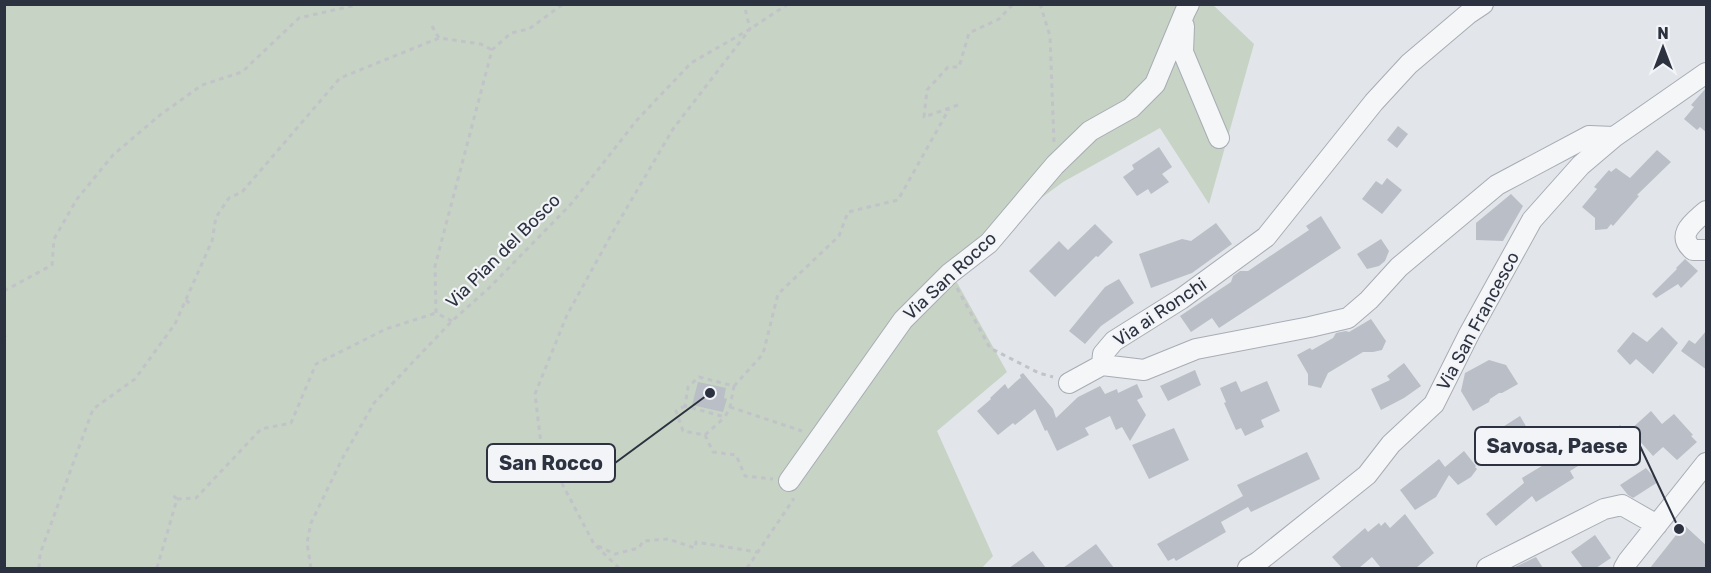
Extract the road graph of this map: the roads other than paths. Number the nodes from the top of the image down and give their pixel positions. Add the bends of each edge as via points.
1 (1483, 4) edge
2 (1187, 8) edge
3 (1707, 73) edge
4 (1614, 137) junction
5 (1219, 138) dead end
6 (1707, 211) edge
7 (1707, 250) edge
8 (1102, 365) junction
9 (1069, 383) road end
10 (1707, 463) edge
11 (789, 481) road end
12 (1657, 525) junction
13 (1248, 568) edge
14 (1487, 568) edge
15 (1624, 568) edge

1 - 8 street, Via ai Ronchi via 1409,64 1266,237 1181,299 1114,341 1103,354
2 - 5 street via 1184,52
2 - 11 street, Via San Rocco via 1155,84 1131,108 1090,131 1055,165 989,243 949,274 903,320
3 - 4 street, Via San Francesco
4 - 8 street, Via ai Ronchi via 1589,136 1497,185 1399,267 1348,318 1196,349 1144,370
4 - 13 street, Via San Francesco via 1581,165 1532,220 1434,404 1391,444 1367,475
6 - 7 street via 1685,235 1693,250
8 - 9 street
10 - 12 street
12 - 14 street via 1622,506 1604,509
12 - 15 street

